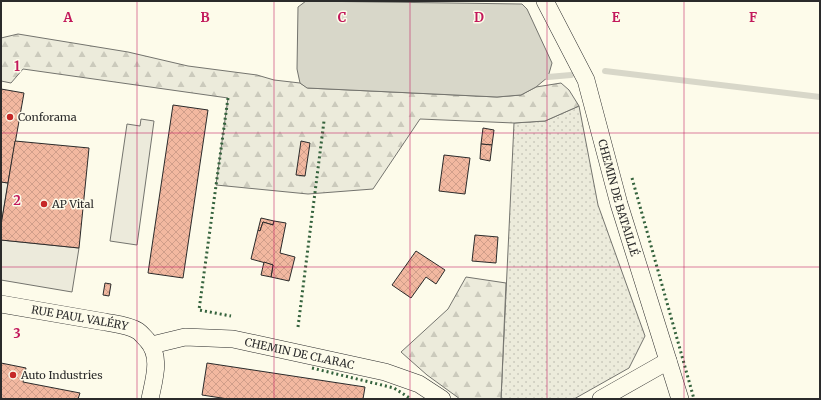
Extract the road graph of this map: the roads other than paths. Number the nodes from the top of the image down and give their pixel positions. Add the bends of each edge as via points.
1 (545, 1) edge
2 (1, 304) edge
3 (152, 345) junction
4 (668, 361) junction
5 (150, 399) edge
6 (442, 399) edge
7 (601, 399) edge
8 (680, 399) edge

1 - 4 street, CHEMIN DE BATAILLÉ via 586,80 619,204
2 - 3 street, RUE PAUL VALÉRY via 121,325 138,331
3 - 5 street via 156,355 156,373
3 - 6 street, CHEMIN DE CLARAC via 185,337 233,339 385,372 419,384
4 - 7 street
4 - 8 street, CHEMIN DE BATAILLÉ

